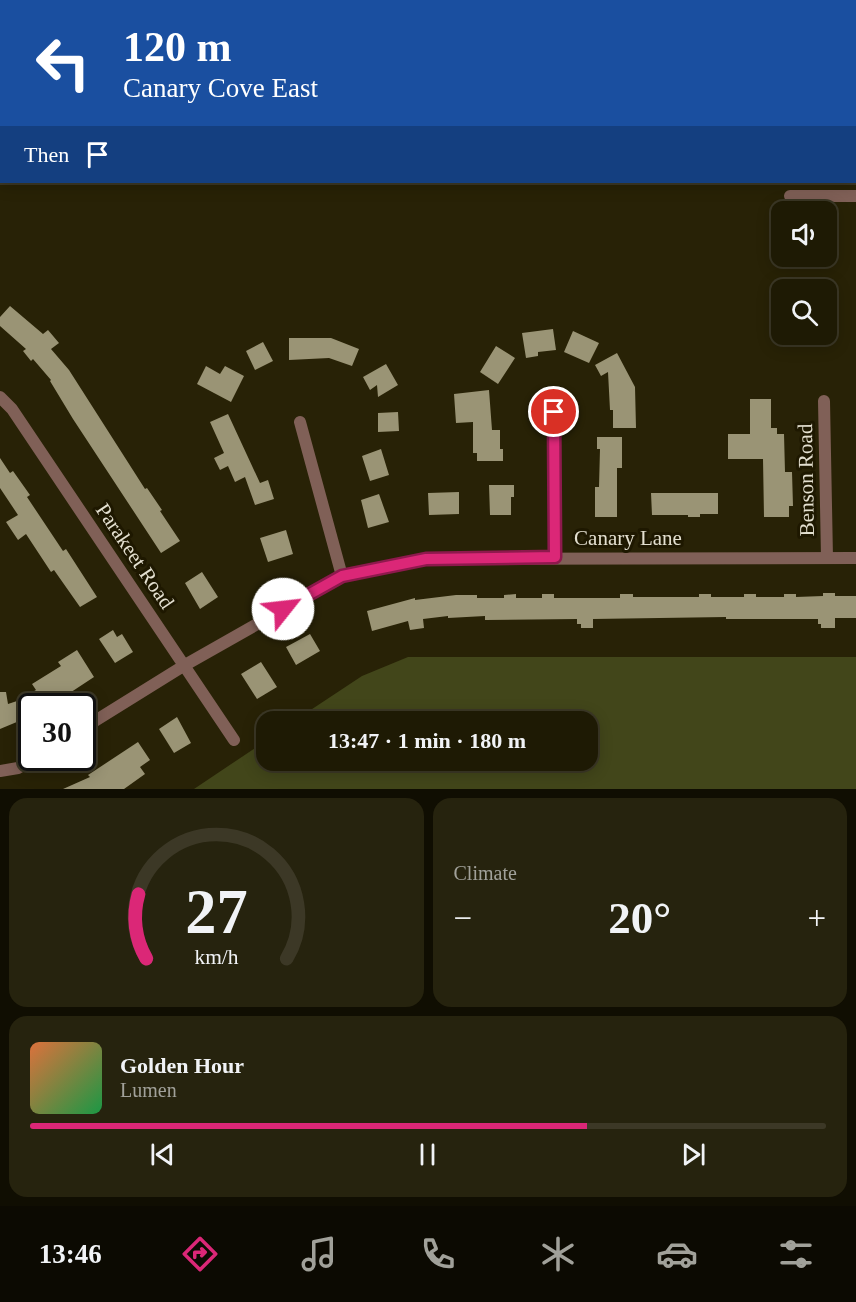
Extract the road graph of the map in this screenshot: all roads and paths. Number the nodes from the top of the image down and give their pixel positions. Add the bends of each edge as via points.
1 (790, 196) dead end
2 (856, 196) edge
3 (0, 397) edge
4 (824, 401) dead end
5 (554, 412) dead end
6 (300, 422) dead end
7 (555, 557) junction
8 (827, 558) junction
9 (856, 558) edge
10 (342, 576) junction
11 (185, 665) junction
12 (96, 720) edge
13 (234, 740) dead end
14 (18, 768) edge
15 (0, 771) edge

1 - 2 street
3 - 11 street, Parakeet Road via 19,419
4 - 8 street, Benson Road
5 - 7 street
6 - 10 street
7 - 8 street, Canary Lane
7 - 10 street, Canary Lane via 426,559
8 - 9 street, Canary Lane
10 - 11 street, Canary Lane
11 - 12 street, Canary Lane
11 - 13 street, Parakeet Road
14 - 15 street

